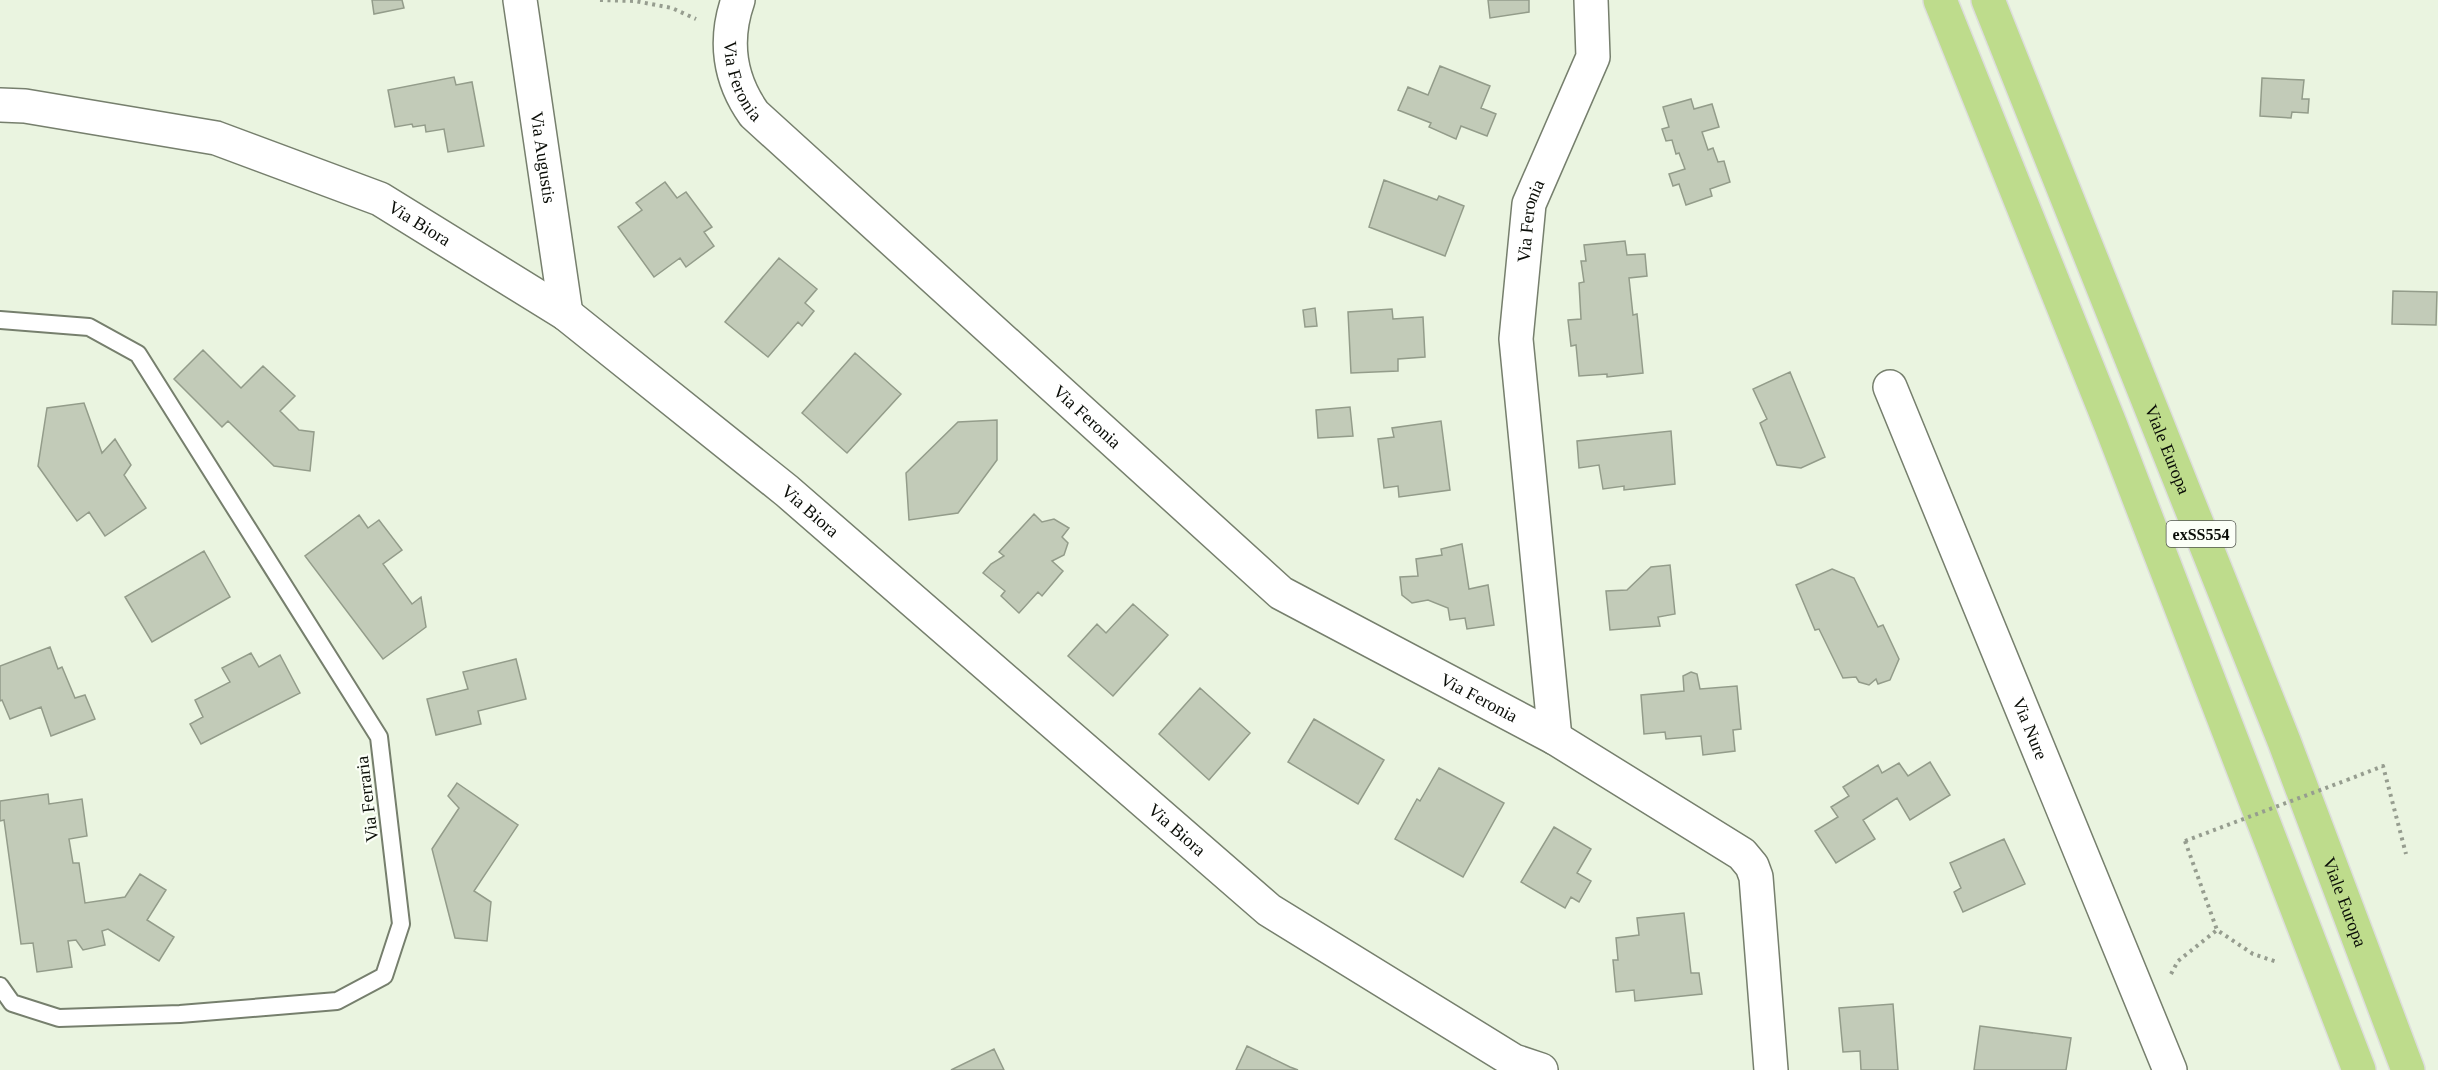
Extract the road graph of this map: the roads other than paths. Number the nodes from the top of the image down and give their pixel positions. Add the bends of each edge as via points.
1 (520, 0) edge
2 (738, 0) edge
3 (1591, 0) edge
4 (1940, 0) edge
5 (1988, 0) edge
6 (0, 105) edge
7 (566, 314) junction
8 (0, 320) edge
9 (1890, 387) dead end
10 (1555, 738) junction
11 (0, 986) edge
12 (1540, 1070) edge
13 (1771, 1070) edge
14 (2170, 1070) edge
15 (2359, 1070) edge
16 (2408, 1070) edge

1 - 7 street, Via Augustis
2 - 10 street, Via Feronia via 730,54 733,73 754,114 1281,592
3 - 10 street, Via Feronia via 1593,57 1529,204 1516,339
4 - 15 main road, exSS554 via 2116,437
5 - 16 main road, Viale Europa / exSS554 via 2284,741
6 - 7 street, Via Biora via 216,138 380,200
7 - 12 street, Via Biora via 787,491 1269,910 1514,1061
8 - 11 lane, Via Ferraria via 89,327 138,354 379,737 401,924 384,976 337,1001 180,1014 59,1018 12,1003
9 - 14 street, Via Nure
10 - 13 street, Via Feronia via 1742,854 1752,866

